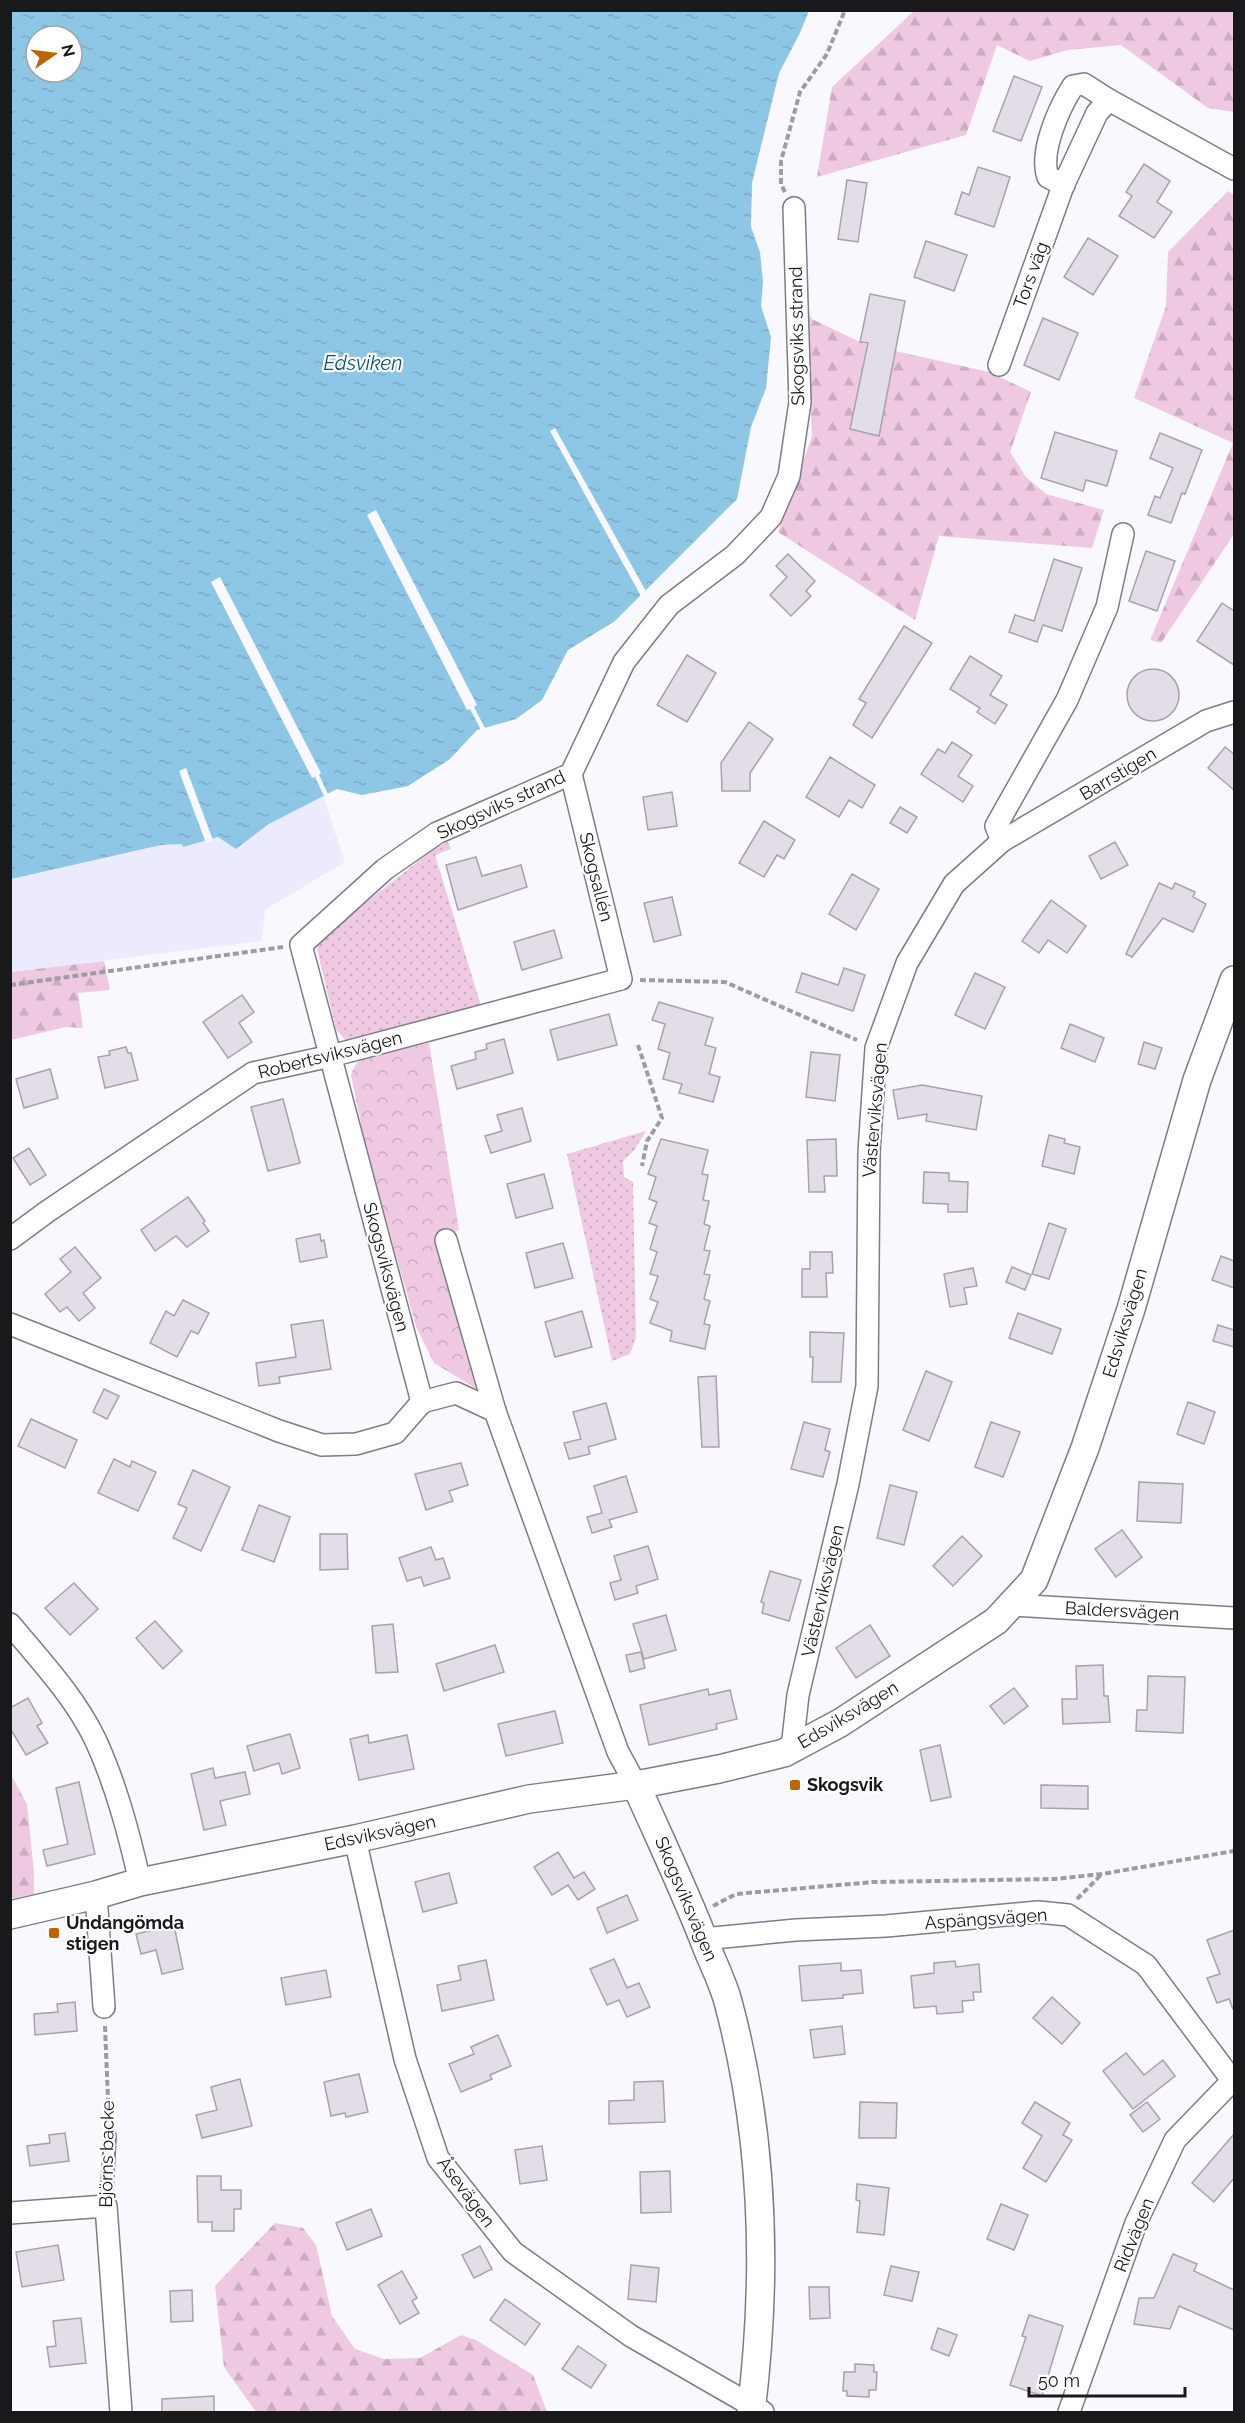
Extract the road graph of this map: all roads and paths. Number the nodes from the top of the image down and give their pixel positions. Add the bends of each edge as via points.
1 (845, 10) edge
2 (1109, 100) junction
3 (1234, 169) edge
4 (1064, 185) junction
5 (794, 208) joint
6 (999, 365) dead end
7 (1123, 534) dead end
8 (1234, 712) edge
9 (571, 774) junction
10 (1002, 841) junction
11 (301, 945) junction
12 (621, 979) junction
13 (1234, 980) edge
14 (10, 985) edge
15 (638, 1045) dead end
16 (876, 1048) junction
17 (331, 1056) junction
18 (642, 1166) dead end
19 (10, 1239) edge
20 (446, 1240) dead end
21 (10, 1324) edge
22 (422, 1402) junction
23 (495, 1411) junction
24 (1010, 1605) junction
25 (1234, 1618) edge
26 (10, 1624) edge
27 (792, 1749) junction
28 (636, 1785) junction
29 (355, 1839) junction
30 (1234, 1851) edge
31 (1102, 1874) junction
32 (140, 1882) junction
33 (96, 1895) junction
34 (10, 1914) edge
35 (1068, 1915) junction
36 (699, 1927) junction
37 (104, 2007) joint
38 (1233, 2079) edge
39 (110, 2136) joint
40 (106, 2206) junction
41 (10, 2212) edge
42 (755, 2411) edge
43 (121, 2412) edge
44 (1069, 2412) edge

1 - 5 path via 827,54 800,92 781,161 781,184
2 - 3 street
2 - 4 street, Tors väg via 1097,113
2 - 4 street via 1084,84 1073,86 1064,101 1044,166 1048,177
4 - 6 street, Tors väg
5 - 9 street, Skogsviks strand via 800,402 789,476 771,517 735,555 669,604 624,662
7 - 10 street via 1107,607 1067,700 996,826
8 - 10 street, Barrstigen via 1206,721
9 - 11 street, Skogsviks strand via 437,833 385,869
9 - 12 street, Skogsallén
10 - 16 street, Västerviksvägen via 954,884 907,963
11 - 14 path
11 - 17 street
12 - 16 path via 725,982
12 - 17 street, Robertsviksvägen
13 - 24 street, Edsviksvägen via 1197,1080 1131,1309 1085,1448 1034,1580
15 - 18 path via 662,1118 647,1141
16 - 27 street, Västerviksvägen via 869,1152 867,1386 798,1695
17 - 19 street, Robertsviksvägen via 253,1073
17 - 22 street, Skogsviksvägen
20 - 23 street, Skogsviksvägen
21 - 22 street via 322,1445 356,1444 395,1433
22 - 23 street via 456,1393
23 - 28 street, Skogsviksvägen via 618,1752
24 - 25 street, Baldersvägen
24 - 27 street, Edsviksvägen via 996,1621 928,1667
26 - 32 street via 65,1690 94,1738 127,1827
27 - 28 street, Edsviksvägen via 719,1769
28 - 29 street, Edsviksvägen via 529,1799
28 - 36 street, Skogsviksvägen
29 - 32 street, Edsviksvägen
29 - 42 street, Åsevägen via 405,2059 438,2158 513,2252 631,2336
30 - 31 path
31 - 35 path via 1076,1899
31 - 36 path via 1055,1879 873,1882 736,1894
32 - 33 street, Edsviksvägen
33 - 34 street, Edsviksvägen
33 - 37 street
35 - 36 street, Aspängsvägen via 1038,1912 796,1930
35 - 38 street, Aspängsvägen via 1146,1965
36 - 42 street, Skogsviksvägen via 726,1997 756,2145 761,2266
37 - 39 path, Björns backe
38 - 44 street, Ridvägen via 1175,2140 1136,2223
39 - 40 lane, Björns backe
40 - 41 street
40 - 43 street, Björns backe

